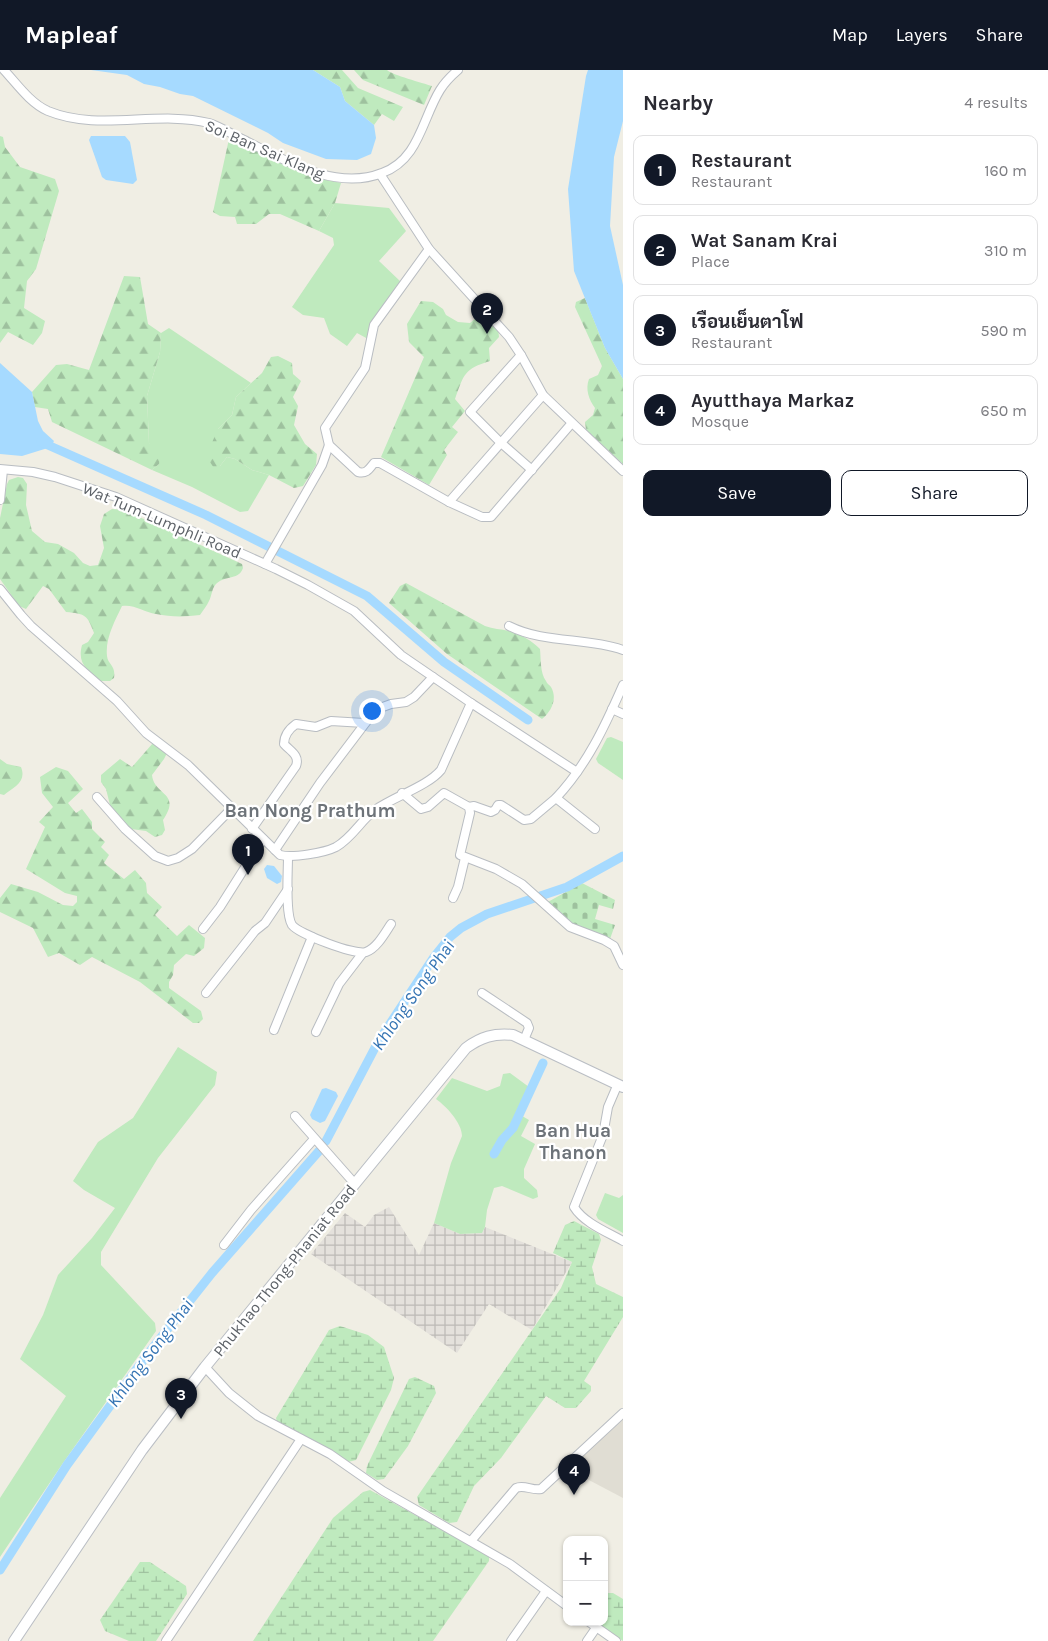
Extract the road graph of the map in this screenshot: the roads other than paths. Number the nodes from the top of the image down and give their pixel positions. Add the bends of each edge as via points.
1 (4, 70) edge
2 (458, 70) edge
3 (380, 174) junction
4 (429, 249) junction
5 (522, 355) junction
6 (542, 395) junction
7 (571, 424) junction
8 (500, 442) junction
9 (329, 445) junction
10 (2, 470) edge
11 (532, 470) junction
12 (623, 471) edge
13 (0, 500) edge
14 (449, 502) junction
15 (266, 562) junction
16 (0, 589) edge
17 (509, 626) dead end
18 (623, 650) edge
19 (433, 677) junction
20 (623, 685) edge
21 (471, 703) junction
22 (612, 709) junction
23 (623, 714) edge
24 (364, 723) junction
25 (577, 772) junction
26 (402, 793) junction
27 (97, 797) dead end
28 (556, 798) junction
29 (469, 807) junction
30 (231, 809) junction
31 (252, 829) junction
32 (595, 829) dead end
33 (263, 839) junction
34 (275, 850) junction
35 (288, 857) junction
36 (465, 858) junction
37 (288, 889) junction
38 (453, 898) dead end
39 (391, 924) dead end
40 (203, 929) dead end
41 (312, 937) junction
42 (362, 954) junction
43 (622, 957) edge
44 (206, 993) dead end
45 (482, 993) dead end
46 (274, 1030) dead end
47 (316, 1032) dead end
48 (524, 1040) junction
49 (620, 1086) edge
50 (295, 1116) dead end
51 (314, 1139) junction
52 (354, 1184) junction
53 (623, 1241) edge
54 (224, 1245) dead end
55 (205, 1367) junction
56 (623, 1412) edge
57 (301, 1439) junction
58 (471, 1541) junction
59 (546, 1591) junction
60 (563, 1603) edge
61 (594, 1626) edge
62 (596, 1628) junction
63 (14, 1641) edge
64 (166, 1641) edge
65 (511, 1641) edge
66 (587, 1641) edge
67 (616, 1641) edge

1 - 3 street, Soi Ban Sai Klang via 37,104 62,116 89,120 185,119 211,124 324,176 358,178
2 - 3 street, Soi Ban Sai Klang via 439,92 412,150 404,160
3 - 4 street
4 - 5 street
4 - 9 street via 374,325 365,368 325,428
5 - 6 street
5 - 8 street via 470,412
6 - 7 street
6 - 8 street
7 - 11 street
7 - 12 street
8 - 11 street
8 - 14 street
9 - 14 street via 358,472 364,473 374,463 380,463
9 - 15 street via 322,465
10 - 13 street
10 - 15 street, Wat Tum-Lumphli Road via 55,476 109,494
11 - 14 street via 490,517 482,517
15 - 19 street, Wat Tum-Lumphli Road via 354,611 401,655
16 - 30 street via 36,630 117,701 146,733 188,765
17 - 18 street via 544,638
19 - 21 street, Wat Tum-Lumphli Road
19 - 24 street via 414,697 380,708
20 - 22 street
21 - 25 street, Wat Tum-Lumphli Road
21 - 26 street via 441,770 428,781
22 - 23 street
22 - 25 street via 597,742
24 - 31 street via 331,721 316,727 296,724 291,728 284,744 298,761
24 - 34 street
25 - 28 street
26 - 29 street via 421,809 444,793
26 - 35 street via 373,811 356,831 336,846
27 - 30 street via 125,829 155,856 168,861 192,849
28 - 29 street via 527,820 502,805 491,812
28 - 32 street
29 - 36 street via 459,853
30 - 31 street
31 - 33 street
33 - 34 street
33 - 40 street
34 - 35 street
35 - 37 street
36 - 38 street
36 - 43 street via 496,869 522,884 570,927 604,940 614,946
37 - 41 street via 288,912 292,924 299,932
37 - 44 street
39 - 42 street via 376,945
41 - 42 street
41 - 46 street
42 - 47 street via 339,984
45 - 48 street via 527,1023 529,1028
48 - 49 street, Phukhao Thong-Phaniat Road
48 - 52 street, Phukhao Thong-Phaniat Road via 501,1034 487,1036 466,1048
49 - 53 street via 608,1107 603,1136 574,1207 586,1219
50 - 51 street
51 - 52 street
51 - 54 street
52 - 55 street, Phukhao Thong-Phaniat Road
55 - 57 street via 229,1393 258,1416
55 - 63 street, Phukhao Thong-Phaniat Road via 138,1456
56 - 58 street via 541,1489 516,1488
57 - 58 street
57 - 64 street
58 - 59 street
59 - 60 street
59 - 65 street
61 - 62 street
62 - 66 street
62 - 67 street

